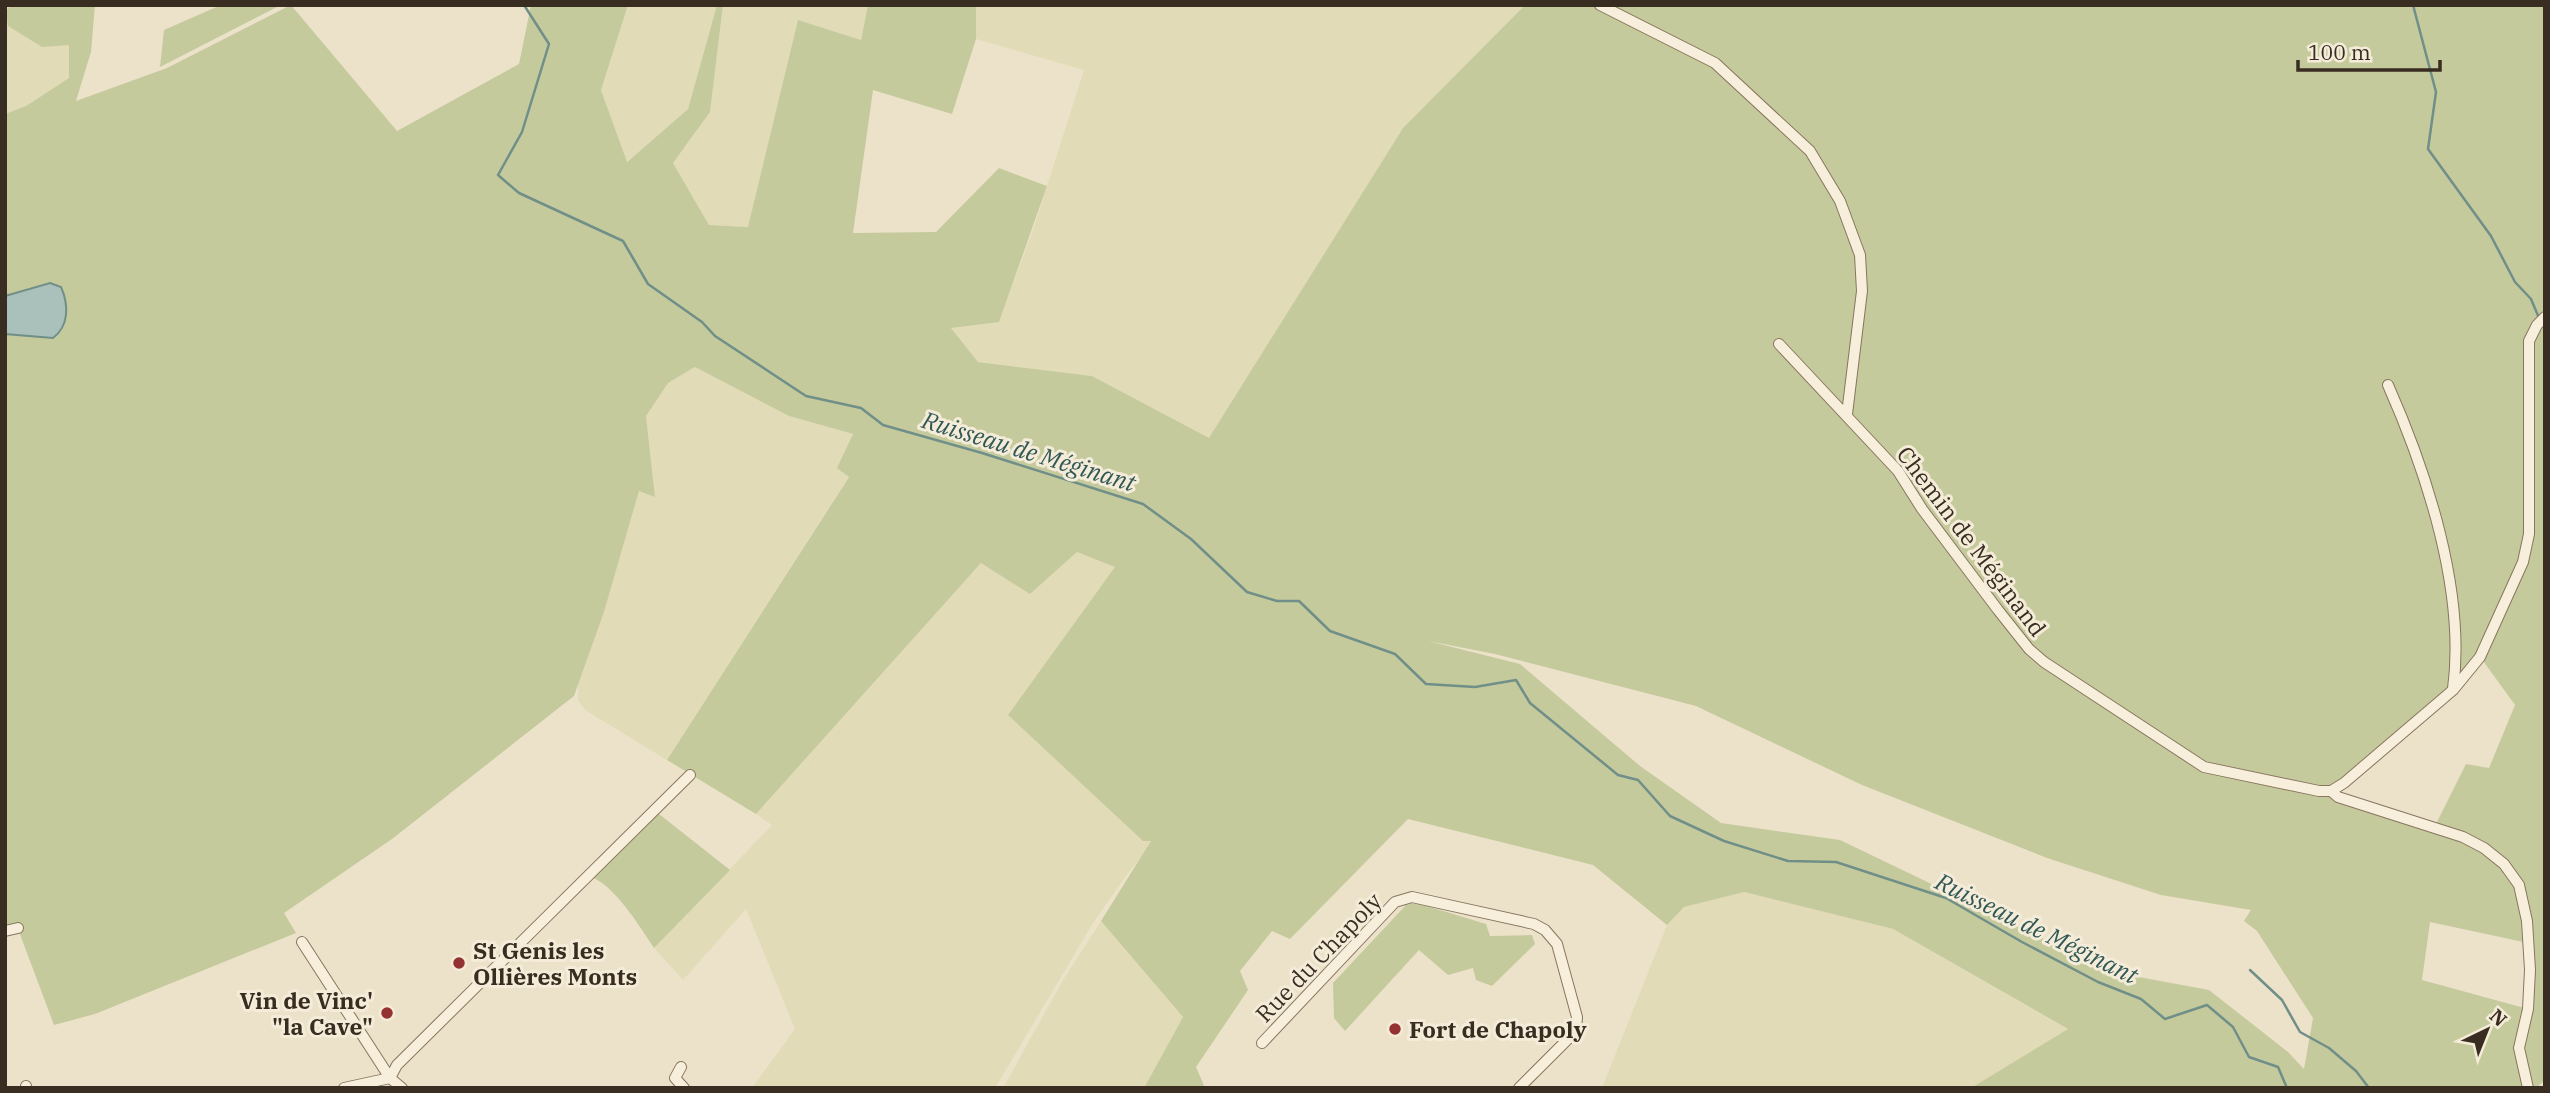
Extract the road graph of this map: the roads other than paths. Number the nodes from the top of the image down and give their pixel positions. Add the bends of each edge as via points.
1 (1600, 5) edge
2 (2542, 320) edge
3 (1779, 344) dead end
4 (2388, 385) dead end
5 (1847, 414) junction
6 (2453, 690) junction
7 (690, 775) dead end
8 (2331, 791) junction
9 (18, 928) dead end
10 (5, 930) edge
11 (302, 942) dead end
12 (1262, 1044) dead end
13 (681, 1067) dead end
14 (390, 1078) junction
15 (344, 1088) edge
16 (402, 1088) edge
17 (684, 1088) edge
18 (1518, 1088) edge
19 (2528, 1088) edge

1 - 5 street via 1715,63 1816,161 1840,201 1860,255 1862,291
2 - 6 street via 2529,341 2530,498 2523,562 2480,657
3 - 5 street, Chemin de Méginand
4 - 6 street via 2445,550 2456,634
5 - 8 street, Chemin de Méginand via 1898,471 1998,610 2044,662 2204,767
6 - 8 street
7 - 14 street via 397,1065
8 - 19 street, Chemin de Méginand via 2463,837 2504,864 2519,885 2530,970 2519,1048
9 - 10 street
11 - 14 street
12 - 18 street, Rue du Chapoly via 1395,902 1412,897 1534,924 1557,944 1577,1017 1576,1031
13 - 17 street via 675,1079
14 - 15 street
14 - 16 street

